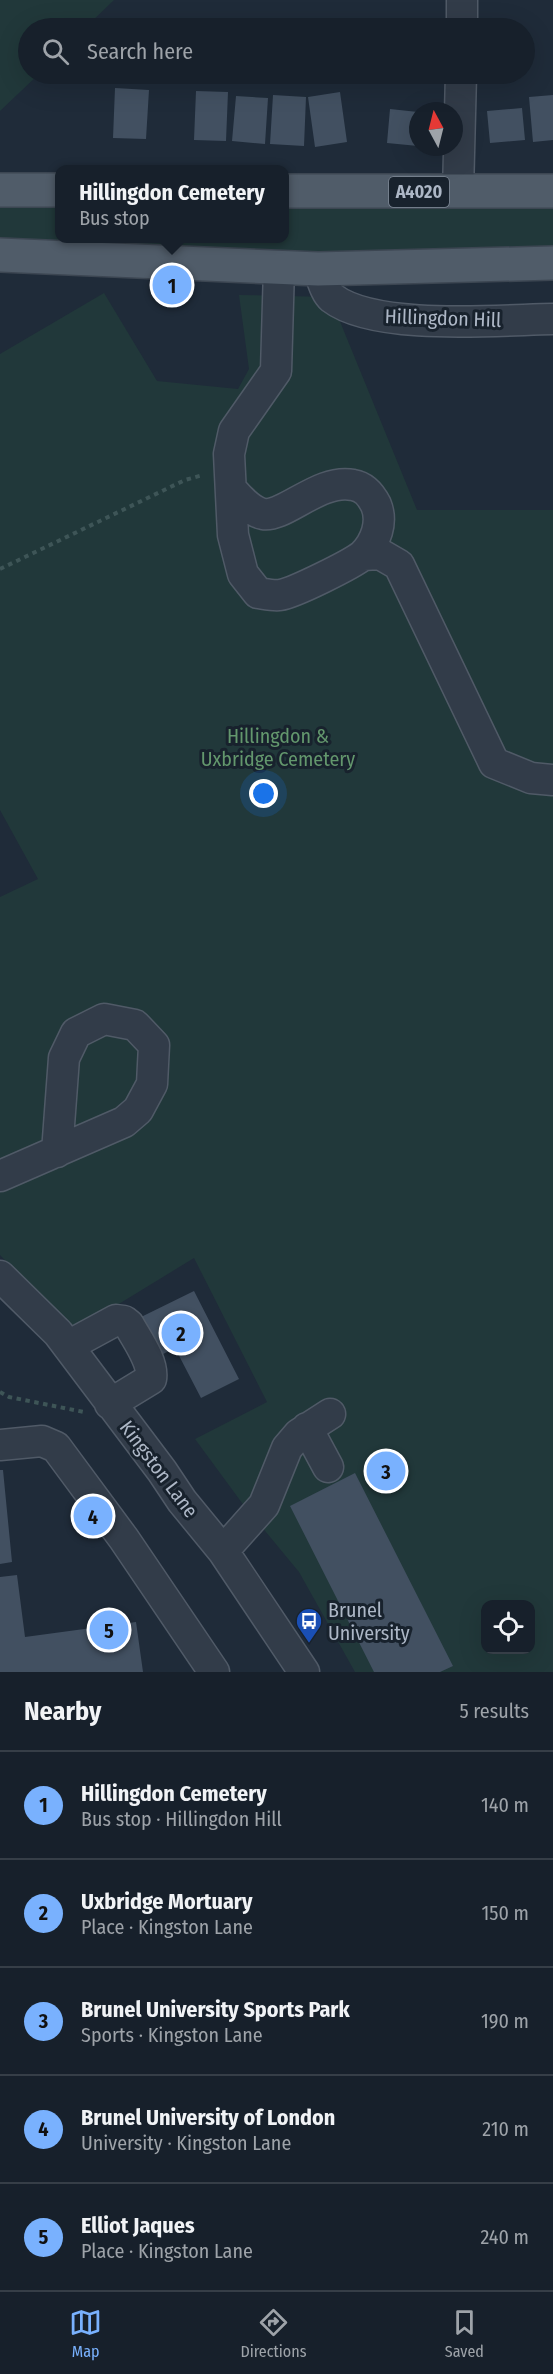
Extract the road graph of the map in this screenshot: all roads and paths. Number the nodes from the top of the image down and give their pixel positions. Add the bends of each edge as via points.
1 (462, 0) edge
2 (462, 18) edge
3 (461, 84) edge
4 (0, 190) edge
5 (55, 190) edge
6 (553, 190) edge
7 (289, 191) edge
8 (458, 192) junction
9 (0, 255) edge
10 (553, 263) edge
11 (279, 268) junction
12 (318, 269) junction
13 (553, 319) edge
14 (230, 481) junction
15 (363, 555) junction
16 (0, 570) edge
17 (553, 780) edge
18 (57, 1152) dead end
19 (0, 1176) edge
20 (0, 1276) edge
21 (68, 1346) junction
22 (0, 1392) edge
23 (100, 1409) junction
24 (0, 1445) edge
25 (328, 1467) dead end
26 (223, 1551) junction
27 (214, 1672) edge
28 (304, 1672) edge

1 - 2 street
3 - 8 street
4 - 5 main road
6 - 8 main road, A4020
7 - 8 main road, A4020
9 - 11 main road
10 - 12 main road
11 - 12 main road
11 - 14 street via 276,371 234,431 229,454
12 - 13 street, Hillingdon Hill via 330,297 356,311 382,318
14 - 15 street via 245,504 264,514 276,512 327,486 354,485 371,493 379,511 379,530
14 - 15 street via 233,535 243,574 258,593 279,596 304,587
14 - 16 path via 206,474 185,480
15 - 17 street via 380,554 399,565 494,763 531,778
18 - 19 street
20 - 21 street, Kingston Lane
21 - 23 street, Kingston Lane
21 - 23 street via 116,1320 123,1321 149,1363 151,1379
22 - 23 path via 9,1397
23 - 26 street, Kingston Lane via 162,1471
24 - 27 street via 42,1441 56,1447
25 - 26 street via 318,1421 287,1448 264,1505
26 - 28 street, Kingston Lane

